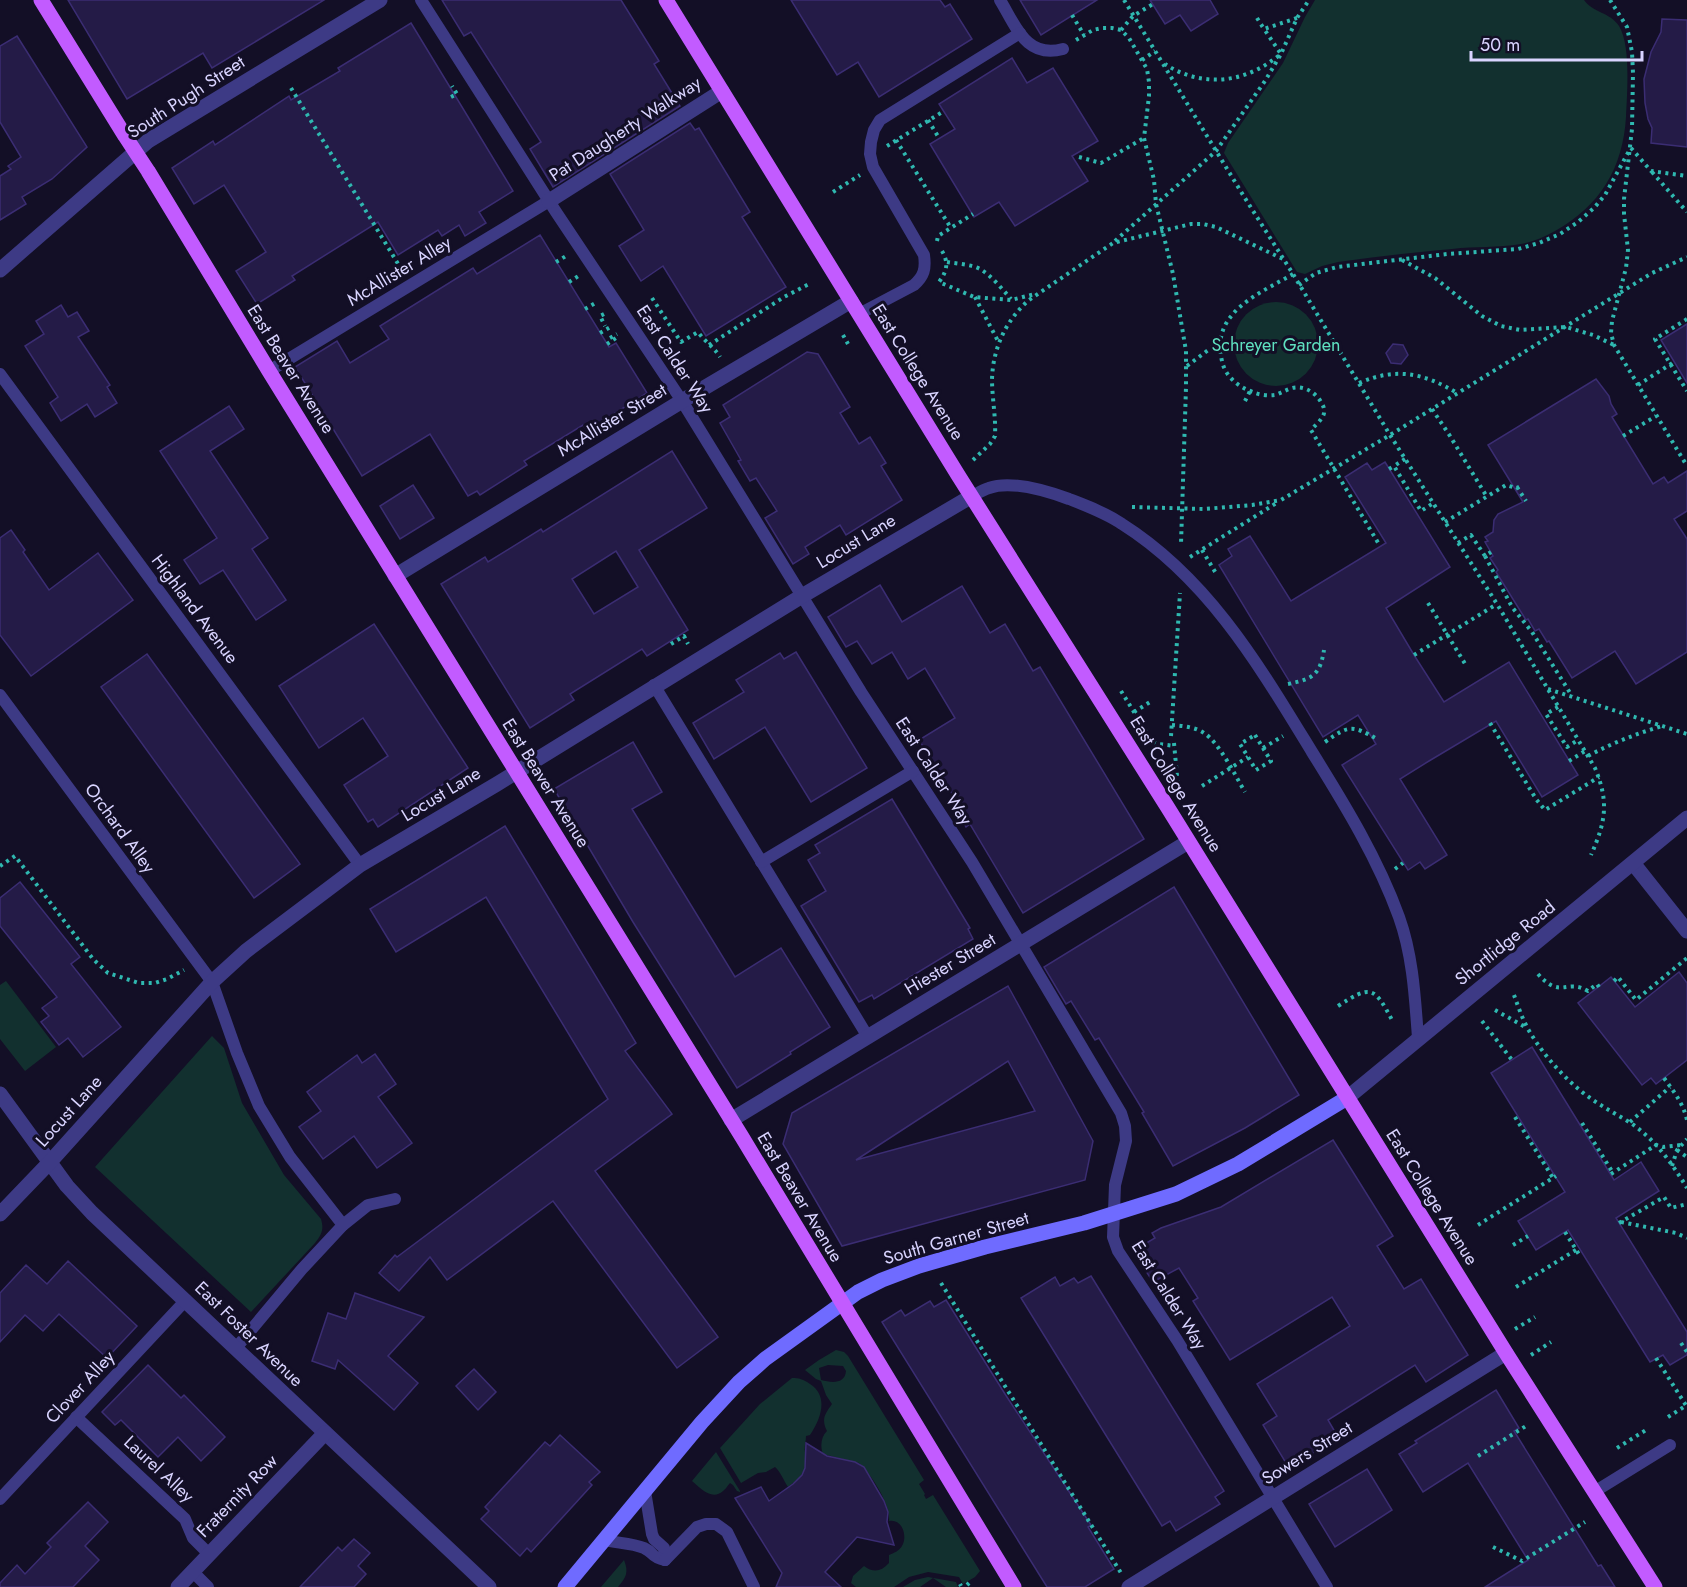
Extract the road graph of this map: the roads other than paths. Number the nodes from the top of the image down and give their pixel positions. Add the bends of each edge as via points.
1 (41, 0) edge
2 (380, 0) edge
3 (421, 0) edge
4 (666, 0) edge
5 (1000, 0) edge
6 (1020, 33) junction
7 (1063, 49) road end
8 (722, 91) junction
9 (135, 152) junction
10 (549, 201) junction
11 (0, 270) edge
12 (855, 308) junction
13 (269, 371) junction
14 (0, 374) edge
15 (682, 401) junction
16 (972, 496) junction
17 (395, 576) junction
18 (802, 596) junction
19 (654, 685) junction
20 (0, 695) edge
21 (516, 771) junction
22 (913, 771) junction
23 (1687, 818) edge
24 (1188, 842) junction
25 (761, 862) junction
26 (1633, 863) junction
27 (360, 865) junction
28 (1687, 931) edge
29 (1020, 944) junction
30 (212, 982) junction
31 (867, 1037) junction
32 (1418, 1038) junction
33 (0, 1094) edge
34 (1347, 1098) junction
35 (731, 1120) junction
36 (50, 1162) junction
37 (395, 1199) dead end
38 (0, 1214) edge
39 (1113, 1214) junction
40 (342, 1225) junction
41 (186, 1300) junction
42 (842, 1302) junction
43 (236, 1348) junction
44 (1506, 1353) junction
45 (76, 1417) junction
46 (325, 1433) junction
47 (1670, 1445) dead end
48 (645, 1491) junction
49 (1594, 1492) junction
50 (1272, 1498) junction
51 (0, 1499) edge
52 (604, 1540) junction
53 (209, 1554) junction
54 (665, 1560) junction
55 (192, 1571) junction
56 (1125, 1580) edge
57 (178, 1587) edge
58 (208, 1587) edge
59 (489, 1587) edge
60 (565, 1587) edge
61 (754, 1587) edge
62 (1014, 1587) edge
63 (1327, 1587) edge
64 (1655, 1587) edge

1 - 9 main road, East Beaver Avenue
2 - 9 street, South Pugh Street
3 - 10 lane, East Calder Way
4 - 8 main road, East College Avenue
5 - 6 lane
6 - 7 lane via 1030,46 1042,51
6 - 12 lane via 880,120 874,130 870,154 873,167 924,255 926,268 914,285
8 - 10 street, Pat Daugherty Walkway
8 - 12 main road, East College Avenue
9 - 11 street, South Pugh Street
9 - 13 main road, East Beaver Avenue
10 - 13 lane, McAllister Alley
10 - 15 lane, East Calder Way
12 - 15 street, McAllister Street
12 - 16 main road, East College Avenue
13 - 17 main road, East Beaver Avenue
14 - 27 lane, Highland Avenue
15 - 17 street, McAllister Street
15 - 18 lane, East Calder Way
16 - 18 street, Locust Lane
16 - 24 main road, East College Avenue
16 - 32 lane via 990,487 1015,486 1053,493 1089,507 1121,523 1154,547 1222,615 1270,684 1379,869 1409,953
17 - 21 main road, East Beaver Avenue
18 - 19 street, Locust Lane
18 - 22 lane, East Calder Way
19 - 21 street, Locust Lane
19 - 25 lane
20 - 30 lane, Orchard Alley
21 - 27 street, Locust Lane
21 - 35 main road, East Beaver Avenue
22 - 25 lane
22 - 29 lane, East Calder Way
23 - 26 street, Shortlidge Road
24 - 29 street, Hiester Street
24 - 34 main road, East College Avenue
25 - 31 lane
26 - 28 street
26 - 32 street, Shortlidge Road
27 - 30 street, Locust Lane via 246,951
29 - 31 street, Hiester Street
29 - 39 lane, East Calder Way via 1121,1113 1126,1141 1115,1185
30 - 36 street, Locust Lane
30 - 40 lane, Orchard Alley via 259,1106 290,1157
31 - 35 street, Hiester Street
32 - 34 street, Shortlidge Road
33 - 36 street, East Foster Avenue
34 - 39 street, South Garner Street via 1195,1186
34 - 44 main road, East College Avenue
35 - 42 main road, East Beaver Avenue
36 - 38 street, Locust Lane
36 - 41 street, East Foster Avenue via 92,1213
37 - 40 lane via 368,1205
39 - 42 street, South Garner Street via 919,1266
39 - 50 lane, East Calder Way via 1113,1238 1118,1251
40 - 43 lane
41 - 43 street, East Foster Avenue
41 - 45 lane, Clover Alley
42 - 48 street, South Garner Street via 739,1382
42 - 62 main road, East Beaver Avenue
43 - 46 street, East Foster Avenue
44 - 49 main road, East College Avenue
44 - 50 street, Sowers Street
45 - 51 lane, Clover Alley
45 - 53 lane, Laurel Alley via 185,1519 193,1538
46 - 53 street, Fraternity Row
46 - 59 street, East Foster Avenue
47 - 49 lane
48 - 52 street, South Garner Street
48 - 54 lane via 652,1534 664,1548
49 - 64 main road, East College Avenue
50 - 56 street, Sowers Street
50 - 63 lane, East Calder Way
52 - 54 lane via 640,1547
52 - 60 street, South Garner Street
53 - 55 street, Fraternity Row
54 - 61 lane via 697,1527 716,1524 727,1532
55 - 57 street, Fraternity Row
55 - 58 lane

